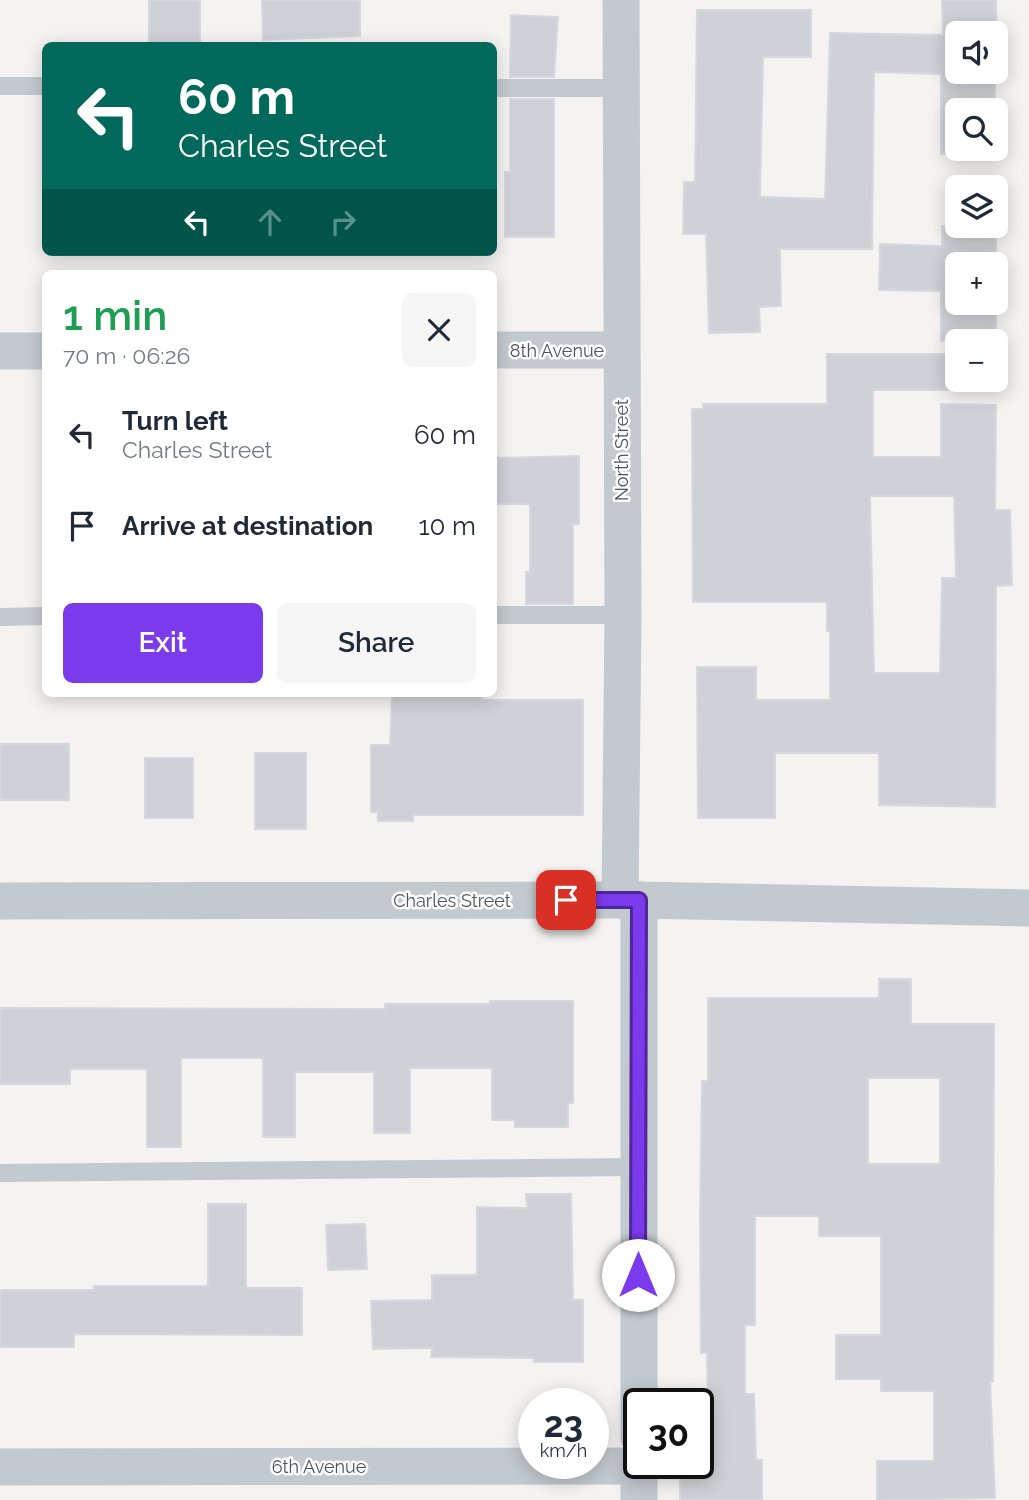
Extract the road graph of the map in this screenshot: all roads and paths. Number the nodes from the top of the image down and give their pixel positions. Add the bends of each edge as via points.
1 (621, 0) edge
2 (0, 86) edge
3 (42, 86) edge
4 (497, 88) edge
5 (621, 88) junction
6 (497, 350) edge
7 (621, 350) junction
8 (0, 351) edge
9 (42, 351) edge
10 (497, 615) edge
11 (623, 615) junction
12 (42, 616) edge
13 (0, 617) edge
14 (629, 900) junction
15 (0, 901) edge
16 (1029, 908) edge
17 (637, 1167) junction
18 (0, 1173) edge
19 (638, 1388) edge
20 (0, 1466) edge
21 (623, 1466) edge

1 - 5 street, North Street
2 - 3 lane
4 - 5 lane
5 - 7 street, North Street
6 - 7 street, 8th Avenue
7 - 11 street, North Street
8 - 9 street
10 - 11 lane
11 - 14 street, North Street
12 - 13 lane
14 - 15 street, Charles Street
14 - 16 street, Charles Street
14 - 17 street, North Street
17 - 18 lane
17 - 19 street, North Street
20 - 21 street, 6th Avenue

